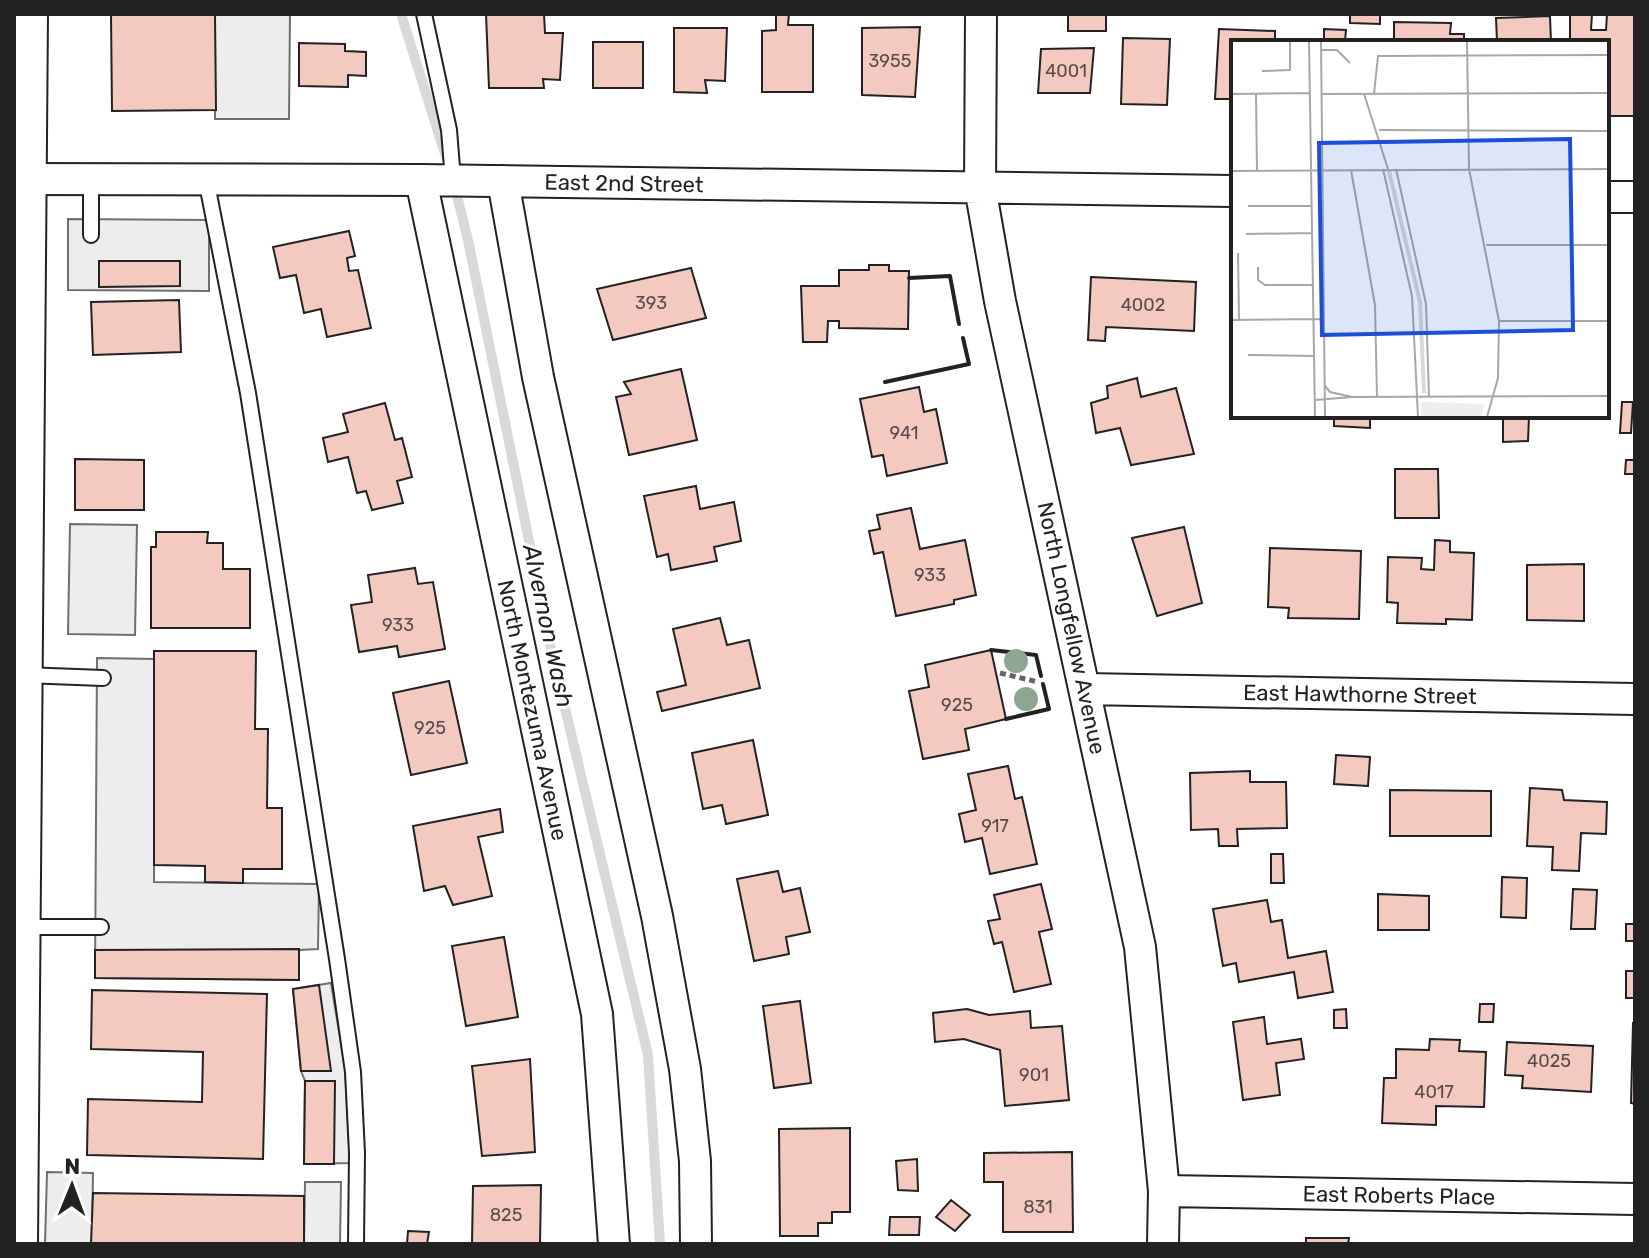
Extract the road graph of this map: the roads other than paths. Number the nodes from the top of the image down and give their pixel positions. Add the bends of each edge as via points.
1 (25, 14) edge
2 (424, 14) edge
3 (981, 14) edge
4 (18, 179) edge
5 (91, 179) junction
6 (206, 179) junction
7 (421, 180) junction
8 (453, 180) junction
9 (503, 181) junction
10 (980, 187) junction
11 (1231, 191) edge
12 (1609, 197) edge
13 (1635, 197) edge
14 (91, 235) dead end
15 (19, 675) junction
16 (103, 678) dead end
17 (1085, 689) junction
18 (1635, 699) edge
19 (18, 927) junction
20 (101, 927) dead end
21 (15, 1156) edge
22 (1164, 1191) junction
23 (1635, 1199) edge
24 (15, 1244) edge
25 (356, 1244) edge
26 (614, 1244) edge
27 (696, 1244) edge
28 (1163, 1244) edge

1 - 4 main road
2 - 8 lane via 449,130
3 - 10 street, North Longfellow Avenue
4 - 5 street, East 2nd Street
4 - 15 main road
5 - 6 street, East 2nd Street
5 - 14 lane
6 - 7 street, East 2nd Street
6 - 25 lane via 253,422 353,1072
7 - 8 street, East 2nd Street
7 - 26 street, North Montezuma Avenue via 597,1014
8 - 9 street, East 2nd Street
9 - 10 street, East 2nd Street
9 - 27 street via 538,377 657,916 685,1069 695,1161
10 - 11 street, East 2nd Street
10 - 17 street, North Longfellow Avenue
12 - 13 street
15 - 16 lane
15 - 19 main road
17 - 18 street, East Hawthorne Street
17 - 22 street, North Longfellow Avenue via 1140,947
19 - 20 lane
19 - 21 main road
21 - 24 main road
22 - 23 street, East Roberts Place
22 - 28 street, North Longfellow Avenue

